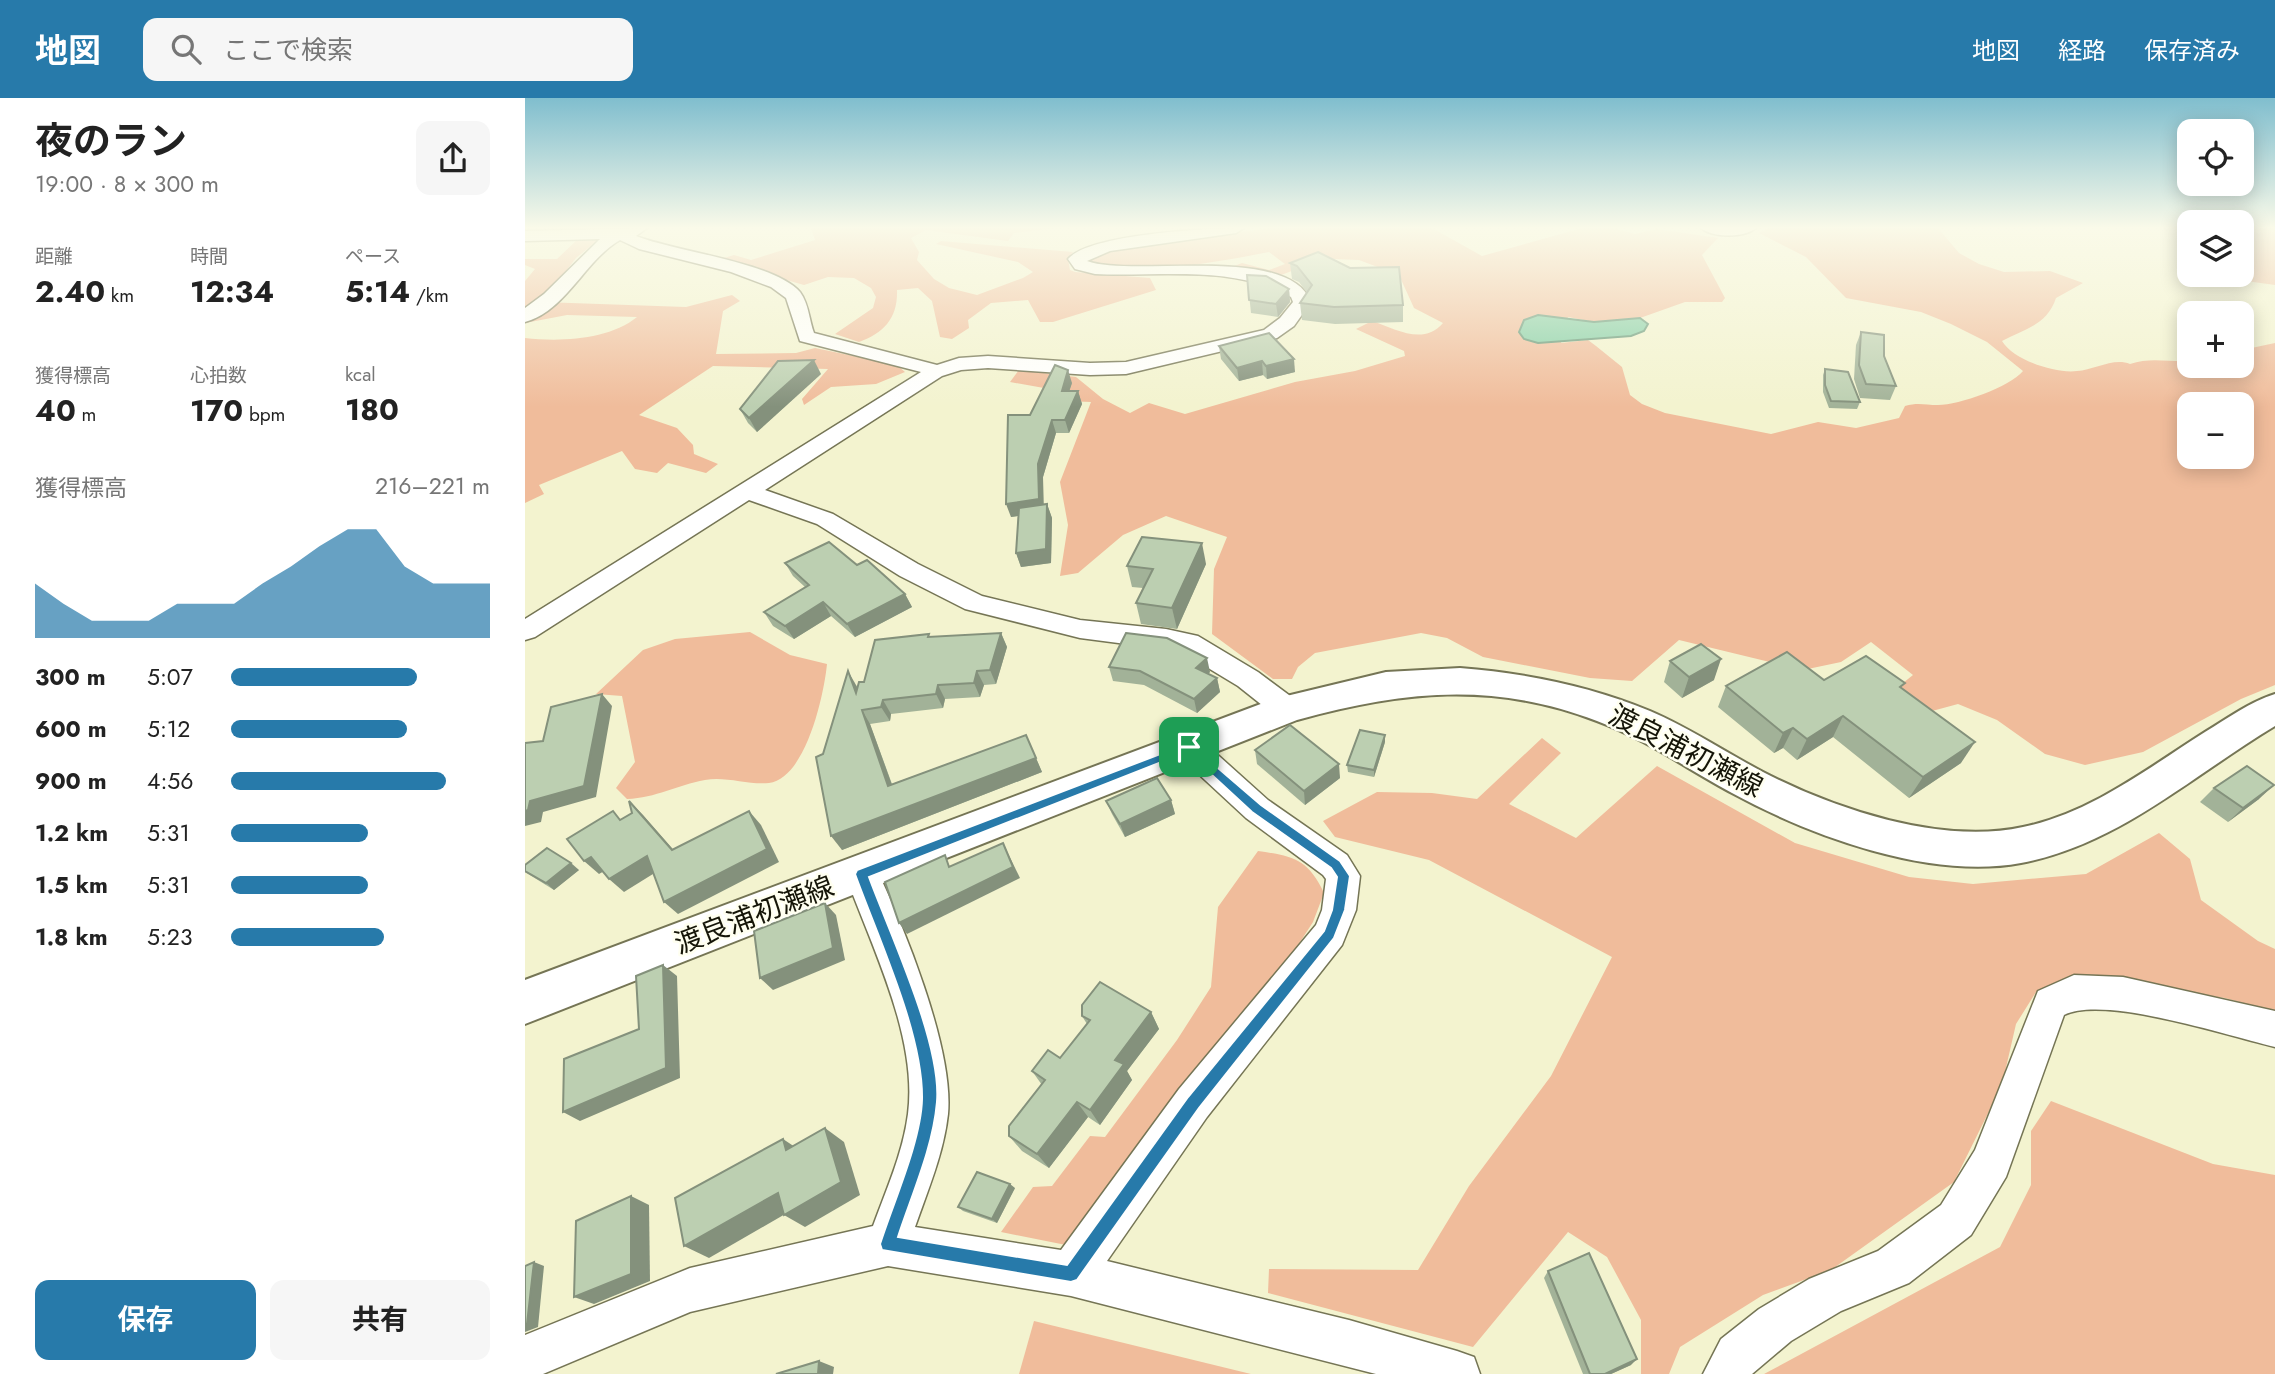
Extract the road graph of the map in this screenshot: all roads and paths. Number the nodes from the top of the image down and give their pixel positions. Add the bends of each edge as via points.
1 (561, 288) edge
2 (783, 288) edge
3 (1289, 288) edge
4 (525, 316) edge
5 (935, 372) junction
6 (747, 491) junction
7 (525, 631) edge
8 (2275, 708) edge
9 (1287, 709) junction
10 (1189, 747) junction
11 (862, 874) junction
12 (525, 1002) edge
13 (2275, 1029) edge
14 (888, 1244) junction
15 (1071, 1274) junction
16 (525, 1358) edge
17 (1457, 1374) edge
18 (1726, 1374) edge

1 - 4 street
2 - 5 street via 794,295 807,337 923,365
3 - 5 street via 1302,302 1287,322 1270,334 1126,368 988,362
5 - 6 street
6 - 7 street
6 - 9 street via 825,519 974,603 1080,629 1188,643
8 - 9 main road, 渡良浦初瀬線 via 2066,834 2019,846 1969,847 1918,843 1823,816 1761,790 1634,720 1557,696 1460,682 1403,683
9 - 10 main road, 渡良浦初瀬線
10 - 11 main road, 渡良浦初瀬線
10 - 15 street via 1257,809 1335,865 1343,876 1339,910 1330,934 1193,1103
11 - 12 main road, 渡良浦初瀬線
11 - 14 street via 926,1052 929,1102
13 - 18 street via 2123,994 2074,992 2051,1003 1990,1162 1956,1220 1893,1267 1825,1295 1775,1325 1737,1355
14 - 15 street
14 - 16 street via 690,1290
15 - 17 street

